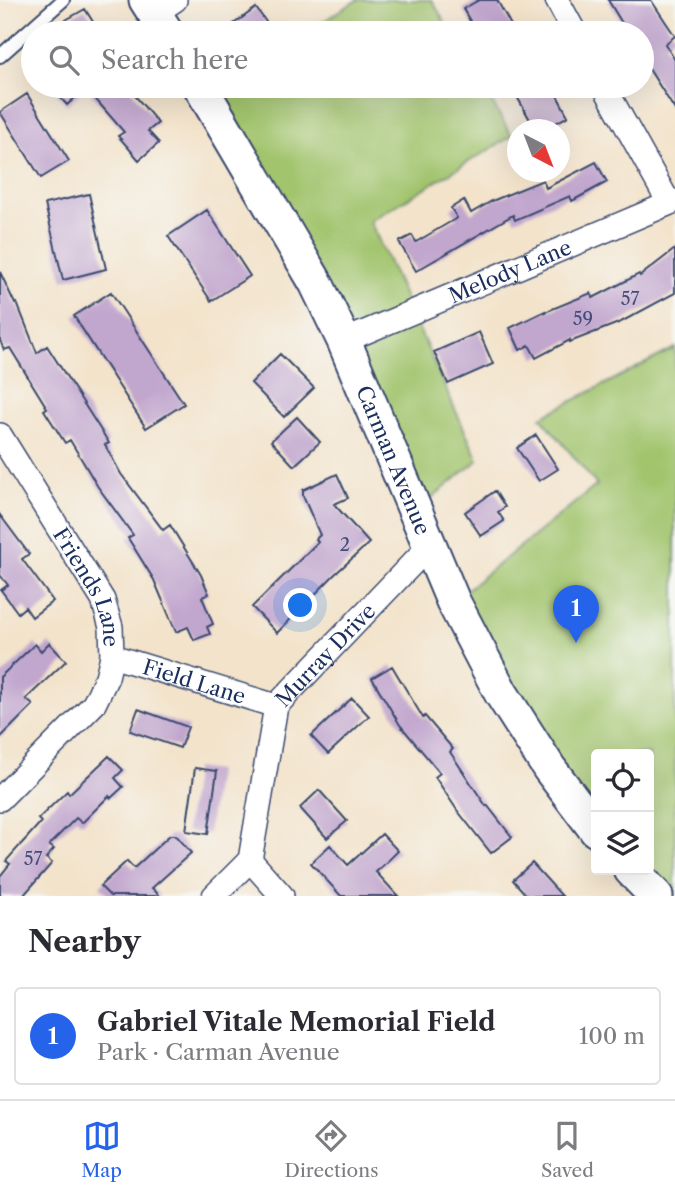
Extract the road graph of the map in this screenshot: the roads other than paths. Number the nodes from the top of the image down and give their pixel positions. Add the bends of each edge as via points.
1 (63, 0) edge
2 (557, 0) edge
3 (39, 21) edge
4 (568, 21) edge
5 (21, 37) edge
6 (0, 56) edge
7 (207, 98) edge
8 (611, 98) edge
9 (672, 202) edge
10 (344, 341) junction
11 (0, 435) edge
12 (430, 545) junction
13 (112, 656) junction
14 (276, 706) junction
15 (2, 793) edge
16 (591, 823) edge
17 (250, 860) junction
18 (636, 875) edge
19 (214, 896) edge
20 (282, 896) edge
21 (656, 896) edge

1 - 3 lane
2 - 4 street
5 - 6 lane
7 - 10 main road, Carman Avenue via 289,234
8 - 9 street
9 - 10 street, Melody Lane
10 - 12 main road, Carman Avenue
11 - 13 street, Friends Lane via 103,600 111,627
12 - 14 street, Murray Drive
12 - 16 main road, Carman Avenue via 501,693
13 - 14 street, Field Lane
13 - 15 street, Friends Lane via 94,704
14 - 17 street, Murray Drive
17 - 19 street
17 - 20 street
18 - 21 main road

